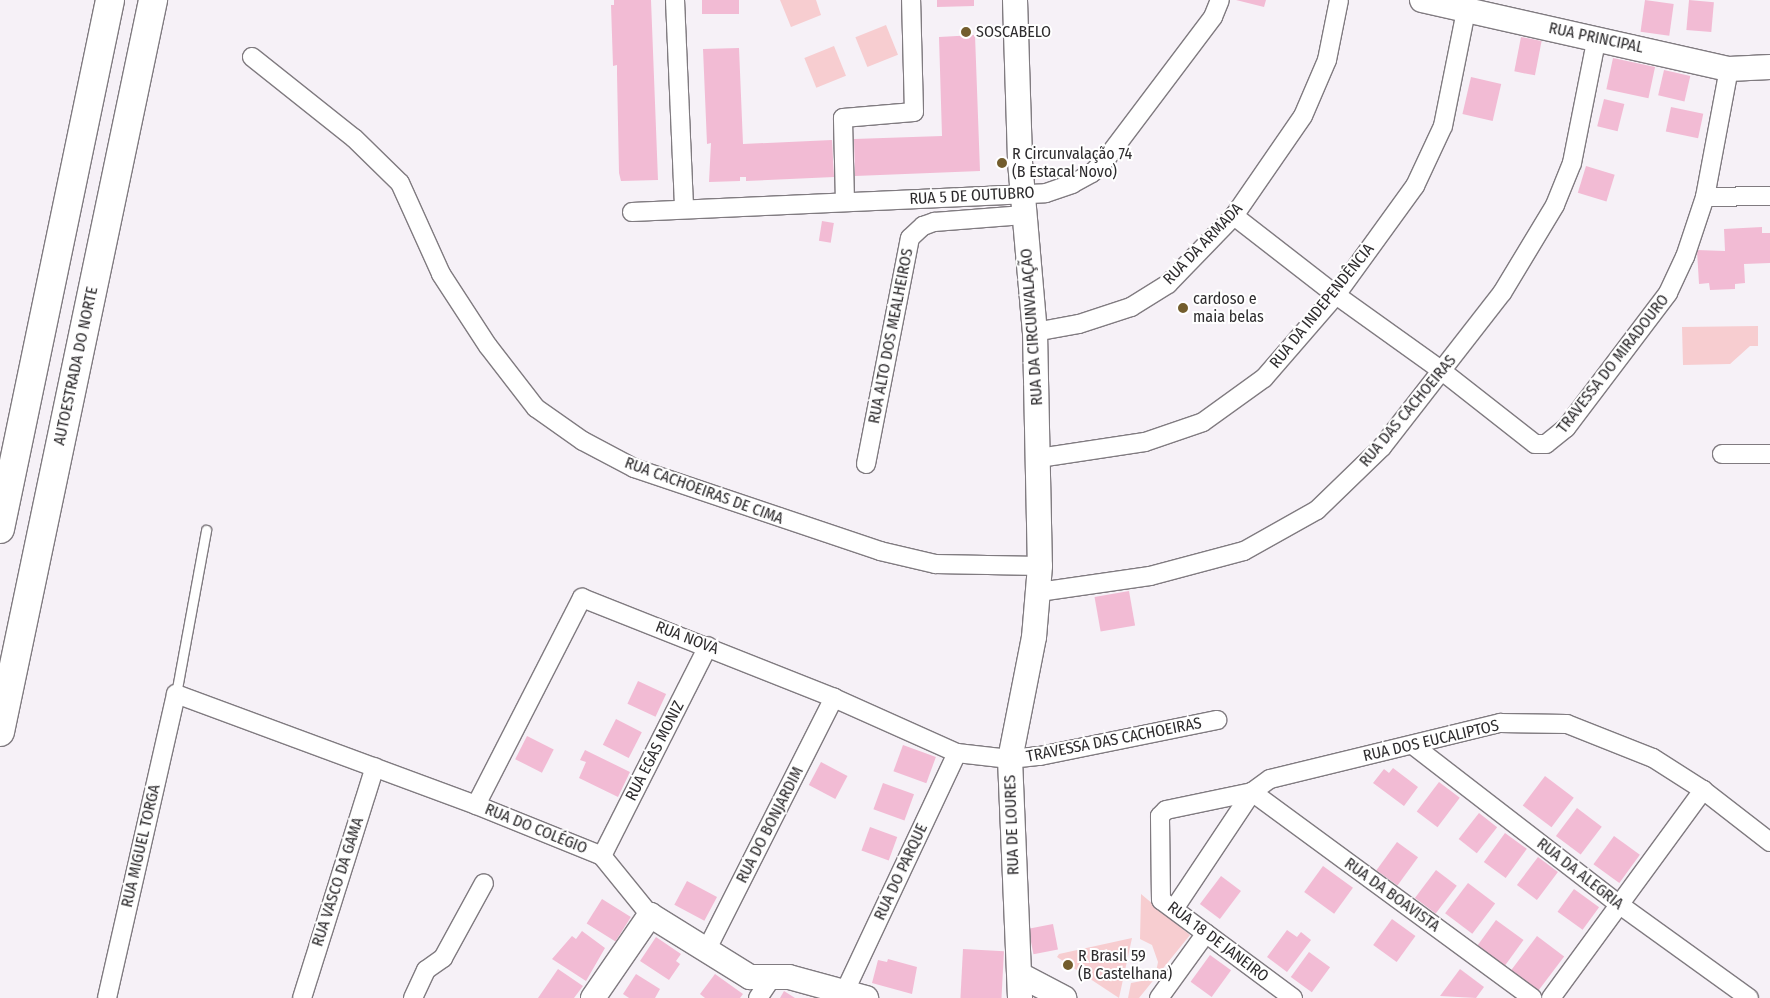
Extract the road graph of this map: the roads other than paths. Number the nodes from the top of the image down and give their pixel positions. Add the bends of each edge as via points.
1 (110, 0) edge
2 (152, 0) edge
3 (675, 0) edge
4 (911, 0) edge
5 (1015, 0) edge
6 (1220, 0) edge
7 (1339, 0) edge
8 (1422, 0) edge
9 (1466, 10) junction
10 (1597, 37) junction
11 (252, 57) dead end
12 (1770, 67) edge
13 (1729, 69) junction
14 (1770, 196) edge
15 (1705, 197) junction
16 (845, 202) junction
17 (1024, 205) junction
18 (684, 208) junction
19 (632, 212) dead end
20 (1234, 216) junction
21 (1336, 295) junction
22 (1035, 332) junction
23 (1442, 371) junction
24 (1722, 454) dead end
25 (1770, 454) edge
26 (1040, 458) junction
27 (866, 464) dead end
28 (0, 528) edge
29 (206, 530) dead end
30 (1040, 566) junction
31 (1039, 592) junction
32 (708, 646) junction
33 (1030, 654) joint
34 (176, 694) junction
35 (834, 698) junction
36 (1218, 720) dead end
37 (0, 732) edge
38 (1414, 746) junction
39 (957, 753) junction
40 (1010, 759) junction
41 (375, 767) junction
42 (1703, 790) junction
43 (1252, 792) junction
44 (476, 805) junction
45 (1160, 816) joint
46 (1770, 842) edge
47 (602, 856) junction
48 (484, 883) dead end
49 (1620, 905) junction
50 (1174, 909) junction
51 (650, 915) junction
52 (1206, 933) junction
53 (706, 951) junction
54 (1020, 987) edge
55 (765, 988) edge
56 (855, 995) edge
57 (107, 998) edge
58 (302, 998) edge
59 (413, 998) edge
60 (593, 998) edge
61 (1064, 998) edge
62 (1159, 998) edge
63 (1293, 998) edge
64 (1532, 998) edge
65 (1551, 998) edge
66 (1749, 998) edge

1 - 28 highway
2 - 37 highway, AUTOESTRADA DO NORTE
3 - 18 street
4 - 16 street via 914,112 843,118
5 - 17 street, RUA DA CIRCUNVALAÇÃO
6 - 17 street, RUA 5 DE OUTUBRO via 1213,17 1106,159 1072,184
7 - 20 street, RUA DA ARMADA via 1327,60 1302,116
8 - 9 street, RUA PRINCIPAL
9 - 10 street, RUA PRINCIPAL
9 - 21 street, RUA DA INDEPENDÊNCIA via 1443,126 1415,186
10 - 13 street, RUA PRINCIPAL
10 - 23 street, RUA DAS CACHOEIRAS via 1572,163 1555,205 1502,293
11 - 30 street, RUA CACHOEIRAS DE CIMA via 354,138 400,183 441,274 488,346 536,408 583,440 634,468 880,551 934,564
12 - 13 street, RUA PRINCIPAL
13 - 15 street, TRAVESSA DO MIRADOURO
14 - 15 street
15 - 23 street, TRAVESSA DO MIRADOURO via 1685,257 1668,293 1617,363 1553,440 1535,444
16 - 17 street, RUA 5 DE OUTUBRO
16 - 18 street, RUA 5 DE OUTUBRO
17 - 22 street, RUA DA CIRCUNVALAÇÃO
17 - 27 street, RUA ALTO DOS MEALHEIROS via 934,222 923,226 910,238
18 - 19 street, RUA 5 DE OUTUBRO
20 - 21 street
20 - 22 street, RUA DA ARMADA via 1168,284 1130,307 1079,324
21 - 23 street
21 - 26 street, RUA DA INDEPENDÊNCIA via 1264,378 1203,422 1145,442
22 - 26 street, RUA DA CIRCUNVALAÇÃO
23 - 31 street, RUA DAS CACHOEIRAS via 1382,447 1309,515 1244,550 1150,576
24 - 25 street
26 - 30 street, RUA DA CIRCUNVALAÇÃO
29 - 34 lane
30 - 31 street, RUA DA CIRCUNVALAÇÃO
31 - 33 street, RUA DA CIRCUNVALAÇÃO
32 - 35 street, RUA NOVA
32 - 44 street, RUA NOVA via 582,598
32 - 47 street, RUA EGAS MONIZ
33 - 40 street, RUA DE LOURES
34 - 41 street, RUA DO COLÉGIO
34 - 57 street, RUA MIGUEL TORGA
35 - 39 street, RUA NOVA
35 - 53 street, RUA DO BONJARDIM
36 - 40 street, TRAVESSA DAS CACHOEIRAS
38 - 42 street, RUA DOS EUCALIPTOS via 1500,723 1567,724 1653,758
38 - 43 street, RUA DOS EUCALIPTOS via 1270,779
38 - 49 street, RUA DA ALEGRIA
39 - 40 street, RUA NOVA
39 - 56 street, RUA DO PARQUE
40 - 54 street, RUA DE LOURES
41 - 44 street, RUA DO COLÉGIO
41 - 58 street, RUA VASCO DA GAMA
42 - 46 street, RUA DOS EUCALIPTOS
42 - 49 street
43 - 45 street, RUA DOS EUCALIPTOS via 1166,810
43 - 50 street
43 - 64 street, RUA DA BOAVISTA
44 - 47 street, RUA DO COLÉGIO
45 - 50 street, RUA 18 DE JANEIRO via 1161,900
47 - 51 street, RUA DO COLÉGIO
48 - 59 street via 443,958 426,970
49 - 65 street
49 - 66 street, RUA DA ALEGRIA
50 - 52 street, RUA 18 DE JANEIRO
51 - 53 street, RUA DO COLÉGIO
51 - 60 street
52 - 62 street
52 - 63 street, RUA 18 DE JANEIRO
53 - 55 street, RUA DO COLÉGIO
54 - 61 street
55 - 56 street, RUA DO COLÉGIO via 789,977

